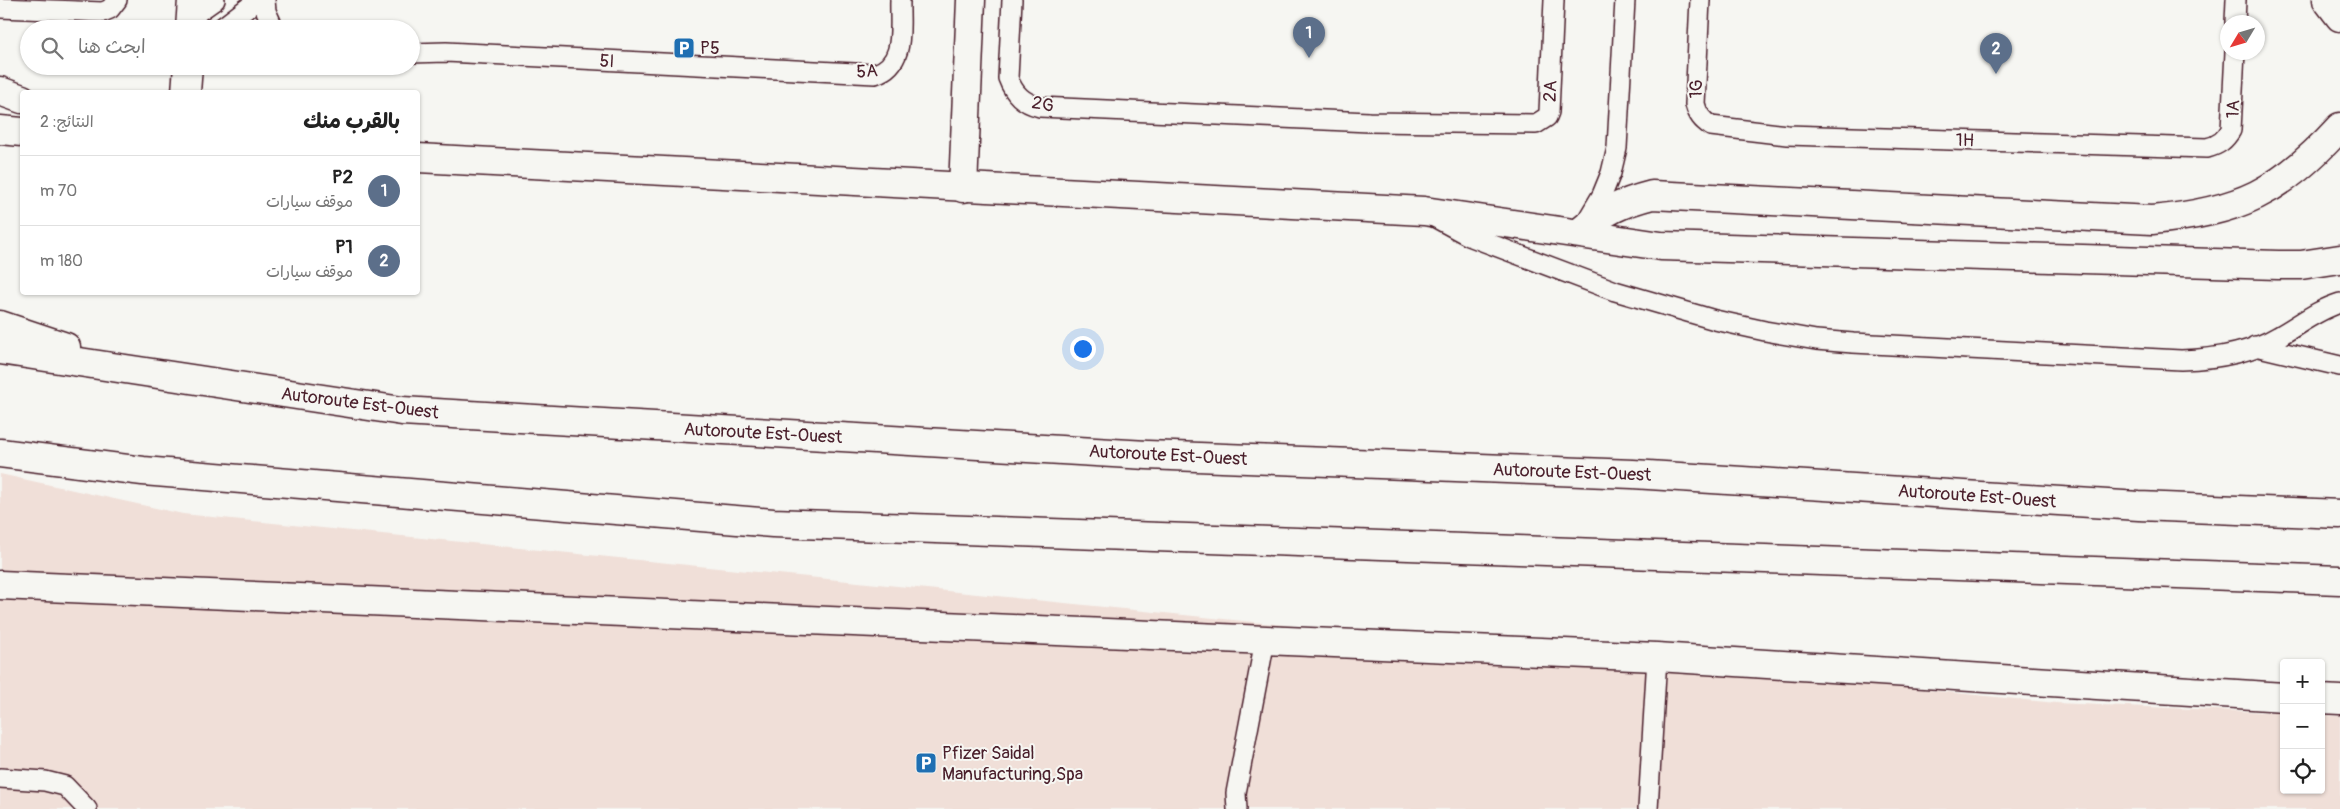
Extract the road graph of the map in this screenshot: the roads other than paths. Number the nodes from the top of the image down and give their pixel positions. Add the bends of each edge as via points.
1 (118, 0) edge
2 (215, 0) edge
3 (258, 0) edge
4 (265, 0) edge
5 (900, 0) edge
6 (971, 0) edge
7 (1012, 0) edge
8 (1554, 0) edge
9 (1625, 0) edge
10 (1700, 0) edge
11 (2236, 0) edge
12 (2327, 0) edge
13 (0, 8) edge
14 (191, 15) edge
15 (2235, 15) edge
16 (2340, 18) edge
17 (232, 20) edge
18 (270, 20) edge
19 (420, 53) edge
20 (2235, 60) edge
21 (803, 70) joint
22 (187, 75) edge
23 (186, 90) edge
24 (0, 91) edge
25 (20, 97) edge
26 (1455, 123) joint
27 (2340, 127) edge
28 (0, 130) edge
29 (20, 132) edge
30 (1787, 135) joint
31 (2143, 144) joint
32 (420, 158) edge
33 (963, 188) junction
34 (1424, 211) junction
35 (1580, 232) junction
36 (2340, 246) edge
37 (2340, 259) edge
38 (2301, 265) junction
39 (2340, 303) edge
40 (0, 325) edge
41 (2255, 346) junction
42 (0, 350) edge
43 (2340, 366) edge
44 (148, 374) junction
45 (0, 453) edge
46 (2340, 514) edge
47 (2340, 580) edge
48 (0, 585) edge
49 (1265, 640) junction
50 (1658, 657) junction
51 (2280, 697) edge
52 (2325, 699) edge
53 (2340, 700) edge
54 (0, 778) edge
55 (87, 809) edge
56 (1237, 809) edge
57 (1648, 809) edge

1 - 13 lane via 103,12
2 - 14 lane
3 - 17 lane
4 - 18 lane
5 - 21 lane, 5A via 899,49 892,66 884,72
6 - 33 main road
7 - 26 lane, 2G via 1008,78 1019,98 1028,104 1108,111
8 - 26 lane, 2A via 1546,117 1536,124
9 - 35 lane via 1617,148 1602,195
10 - 30 lane, 1G via 1695,104 1703,121 1711,126
11 - 15 lane
12 - 16 main road
19 - 21 lane, 5I
20 - 31 lane, 1A via 2233,120 2226,139 2207,148
22 - 23 main road
24 - 25 main road
27 - 35 main road via 2313,157 2278,184 2239,203 2196,216 2152,220 1652,195 1625,202 1601,214
28 - 29 main road
30 - 31 lane, 1H
32 - 33 main road
33 - 34 main road
34 - 35 main road
34 - 41 lane via 1469,236 1615,292 1715,320 1816,340 2181,360 2230,356
35 - 38 main road via 1661,246
36 - 38 main road
37 - 38 main road
39 - 41 lane via 2314,313 2277,338
40 - 44 main road
41 - 43 lane
42 - 44 main road, Autoroute Est-Ouest
44 - 46 main road, Autoroute Est-Ouest via 421,412 1147,455 1633,474 2139,506
45 - 47 main road via 143,471 773,523
48 - 49 main road
49 - 50 main road
49 - 56 lane via 1236,793
50 - 51 main road
50 - 57 lane
52 - 53 main road
54 - 55 lane via 45,780 65,786

